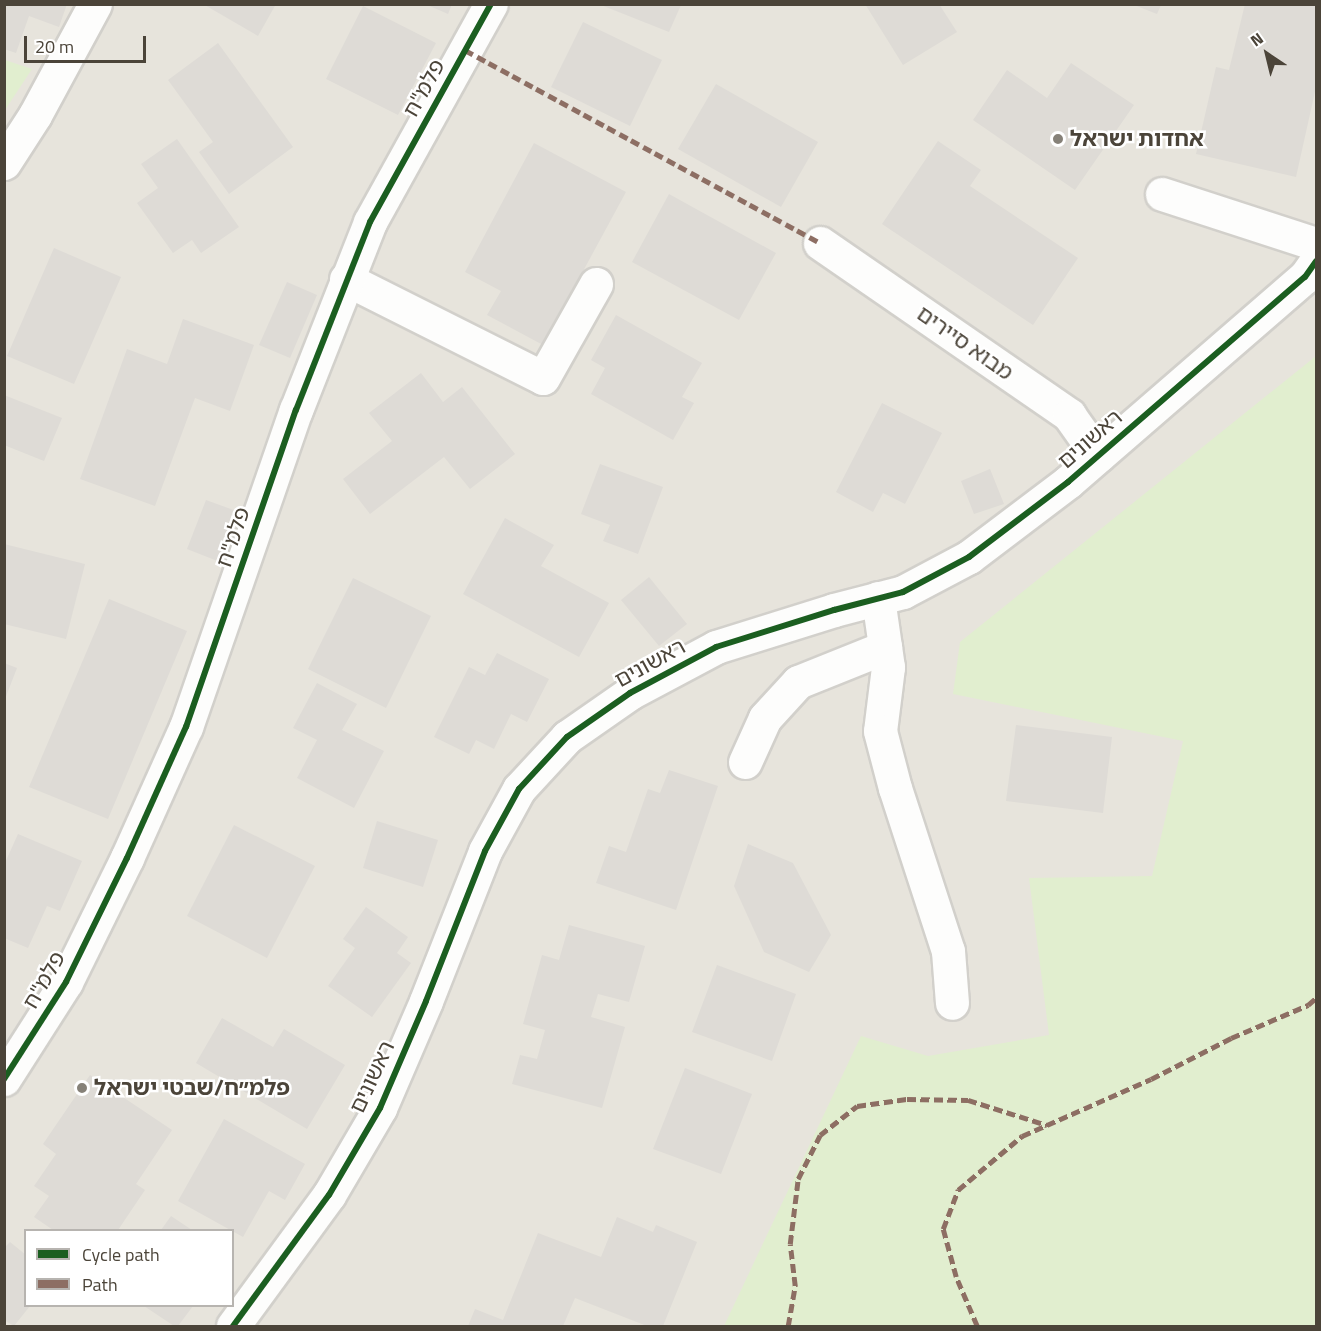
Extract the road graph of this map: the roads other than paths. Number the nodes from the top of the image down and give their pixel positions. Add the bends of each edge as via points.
1 (94, 4) edge
2 (491, 4) edge
3 (4, 163) edge
4 (1162, 194) dead end
5 (820, 243) dead end
6 (1317, 244) edge
7 (1317, 261) edge
8 (346, 279) junction
9 (596, 284) dead end
10 (1098, 456) junction
11 (878, 598) junction
12 (885, 647) junction
13 (745, 762) dead end
14 (952, 1003) dead end
15 (4, 1079) edge
16 (233, 1326) edge

1 - 3 street
2 - 8 street, פלמ"ח via 370,222
4 - 6 street
5 - 10 street, מבוא סיירים via 1069,415
7 - 10 street, ראשונים via 1299,282
8 - 9 street via 543,378
8 - 15 street, פלמ"ח via 296,410 186,727 66,982
10 - 11 street, ראשונים via 969,557 903,592
11 - 12 street
11 - 16 street, ראשונים via 716,647 639,688 567,737 519,789 484,851 380,1108 329,1195
12 - 13 street via 798,682 765,718
12 - 14 street via 888,667 880,731 948,951

